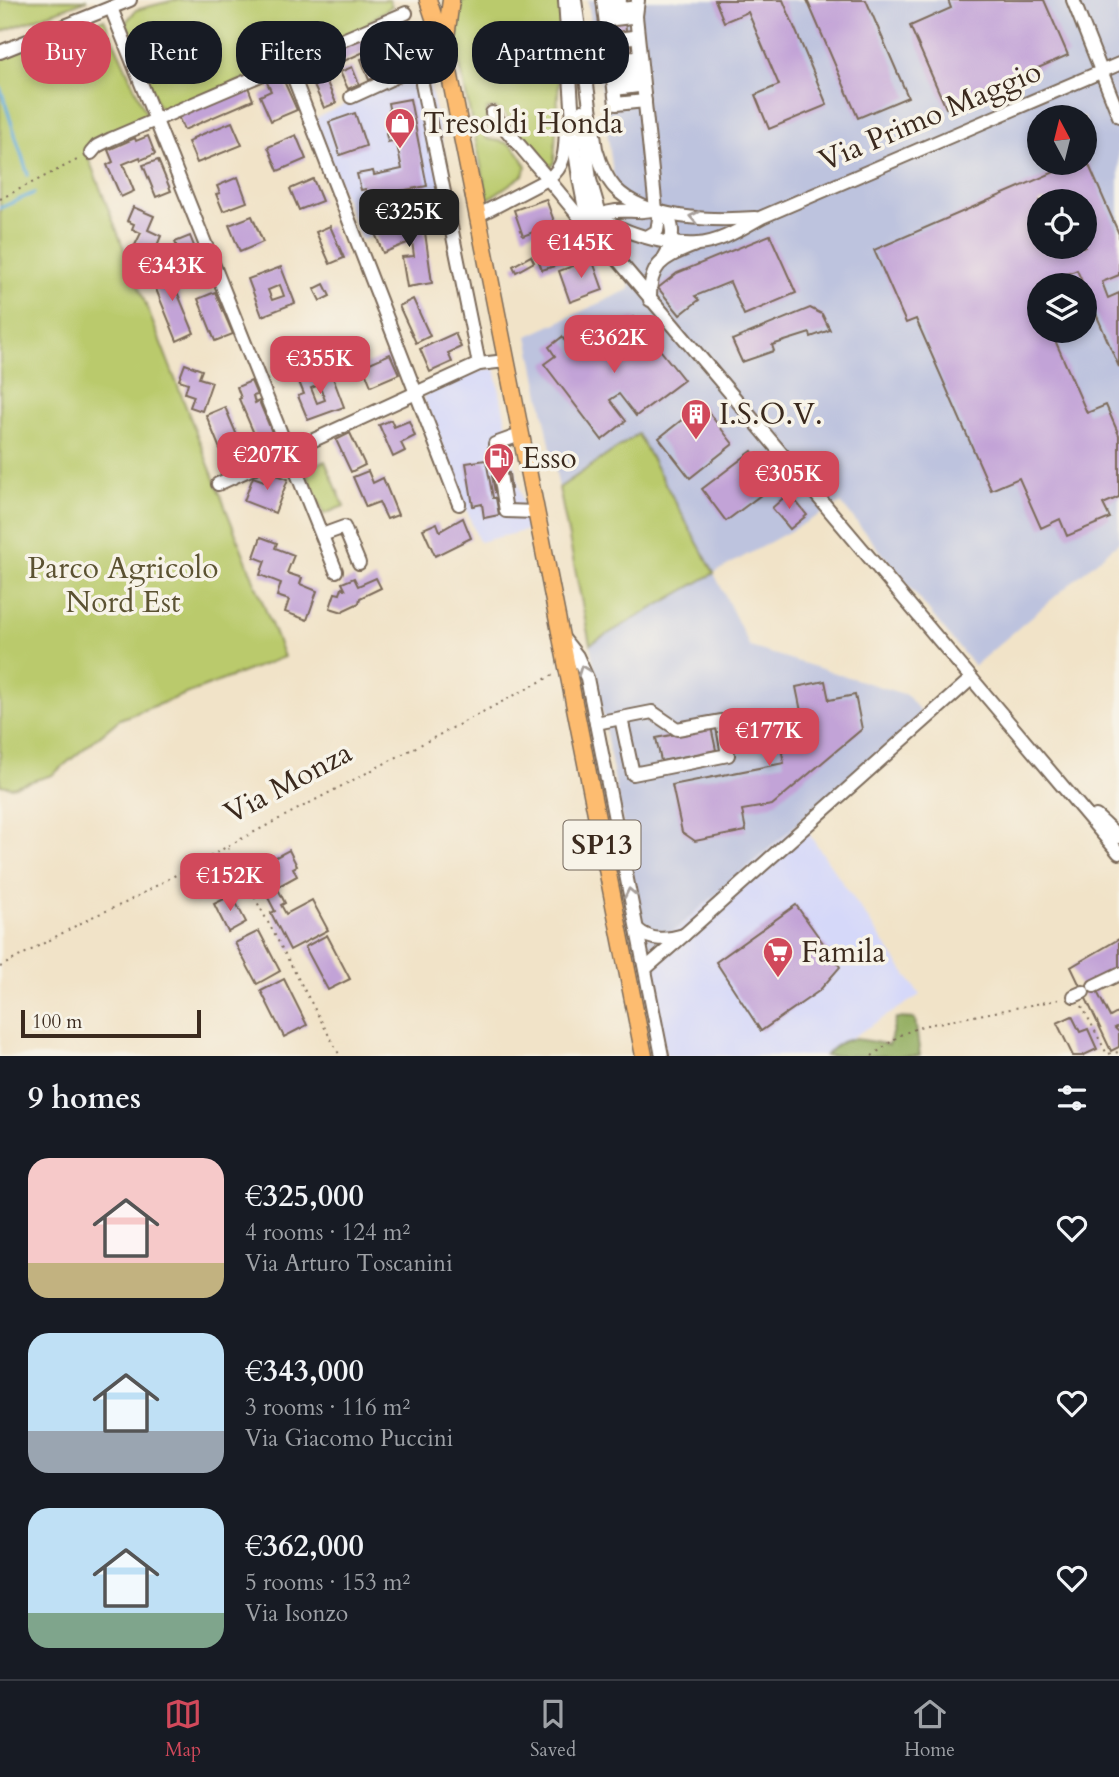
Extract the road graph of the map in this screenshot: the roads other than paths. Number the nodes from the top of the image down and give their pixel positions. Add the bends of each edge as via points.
1 (130, 0) edge
2 (428, 0) edge
3 (451, 0) edge
4 (565, 0) edge
5 (575, 0) edge
6 (1073, 0) edge
7 (629, 5) edge
8 (111, 8) junction
9 (604, 8) edge
10 (406, 13) road end
11 (435, 21) edge
12 (449, 21) edge
13 (567, 21) edge
14 (346, 38) edge
15 (0, 52) edge
16 (636, 61) junction
17 (629, 62) edge
18 (629, 62) edge
19 (629, 62) edge
20 (1119, 64) edge
21 (1101, 71) junction
22 (240, 84) edge
23 (296, 84) edge
24 (380, 84) edge
25 (422, 84) edge
26 (451, 84) edge
27 (568, 84) edge
28 (571, 84) edge
29 (614, 84) edge
30 (351, 97) dead end
31 (643, 101) junction
32 (492, 113) dead end
33 (1119, 116) edge
34 (155, 121) junction
35 (575, 145) junction
36 (91, 153) road end
37 (548, 179) junction
38 (656, 210) junction
39 (601, 215) junction
40 (477, 216) junction
41 (762, 217) junction
42 (597, 237) junction
43 (647, 237) junction
44 (672, 242) junction
45 (697, 244) junction
46 (612, 254) junction
47 (664, 258) junction
48 (650, 300) junction
49 (506, 360) junction
50 (479, 364) junction
51 (416, 393) junction
52 (520, 435) junction
53 (289, 452) junction
54 (218, 484) dead end
55 (459, 504) dead end
56 (536, 512) junction
57 (322, 536) junction
58 (359, 563) dead end
59 (336, 571) dead end
60 (560, 634) junction
61 (971, 679) junction
62 (621, 718) junction
63 (596, 723) junction
64 (1065, 787) junction
65 (1119, 837) edge
66 (1119, 853) edge
67 (637, 929) junction
68 (684, 935) junction
69 (645, 970) junction
70 (1119, 974) edge
71 (1084, 991) road end
72 (644, 1056) edge
73 (662, 1056) edge

1 - 8 street
2 - 11 main road, SP13
3 - 12 main road, SP13
4 - 13 street
5 - 38 street, Via Primo Maggio via 601,164 622,194
5 - 39 street via 584,134 590,180
6 - 21 street
7 - 9 street
7 - 9 street
7 - 16 street
7 - 31 street via 636,16
8 - 15 street
8 - 34 street
10 - 14 street
16 - 17 street
16 - 18 street
16 - 19 street
16 - 31 street
20 - 21 street, Via Primo Maggio
21 - 33 street
21 - 41 street, Via Primo Maggio
22 - 34 street
23 - 51 street
24 - 30 street
25 - 50 street
26 - 40 main road, SP13
27 - 37 street via 565,151 561,166
28 - 35 street
29 - 31 street via 616,104
31 - 38 street
32 - 37 street
34 - 36 street via 97,146
34 - 53 street
35 - 39 street via 592,208
35 - 42 street via 586,214
37 - 40 street
37 - 42 street
38 - 39 street, Via Primo Maggio
41 -> 38 street, Via Primo Maggio via 707,219
38 - 43 street via 659,226
38 - 44 street via 668,219
39 - 42 street via 595,225
39 - 43 street, Via Primo Maggio via 622,229
39 - 46 street
40 - 49 main road, SP13
41 - 45 street, Via Primo Maggio via 733,233
42 - 46 street
43 - 44 street, Via Primo Maggio
44 - 45 street, Via Primo Maggio
44 - 47 street
45 - 47 street, Via Primo Maggio
46 - 48 street
47 - 48 street via 652,274
48 - 61 street
49 - 50 street
49 - 52 main road, SP13
50 - 51 street
51 - 53 street
51 - 55 street
52 - 56 main road, SP13
52 - 56 street via 495,444 506,511
53 - 54 street
53 - 57 street
56 - 60 main road, SP13
57 - 58 street via 344,527
57 - 59 street
63 -> 60 street via 582,666
60 - 72 main road, SP13
61 - 64 street
61 - 68 street
62 - 62 street via 652,712 677,729 722,721 728,755 633,774
62 - 63 street
67 -> 63 street
64 - 65 street
64 - 66 street
67 - 68 street via 658,940
67 - 69 street
68 - 69 street
69 - 73 street
70 - 71 street

